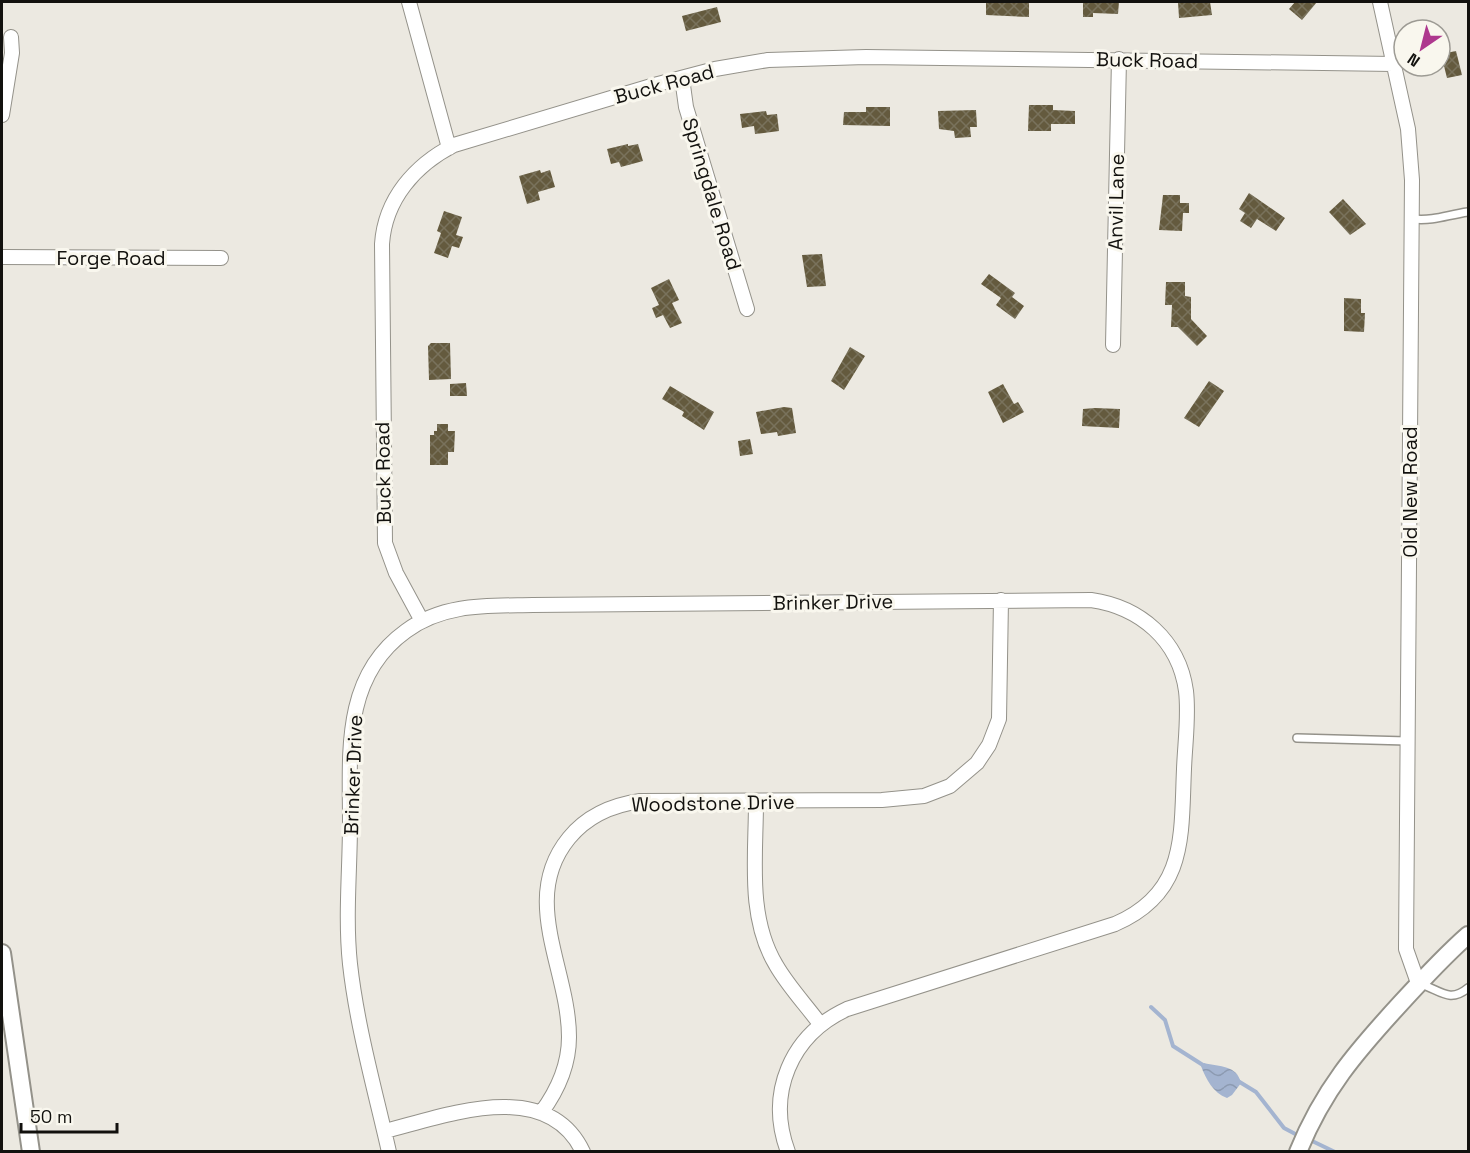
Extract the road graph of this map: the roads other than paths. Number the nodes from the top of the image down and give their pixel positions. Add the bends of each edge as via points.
1 (409, 2) edge
2 (1380, 2) edge
3 (10, 37) dead end
4 (1392, 55) edge
5 (1119, 59) junction
6 (1392, 64) edge
7 (682, 78) junction
8 (1397, 78) edge
9 (2, 116) edge
10 (449, 148) junction
11 (1468, 212) edge
12 (1412, 219) junction
13 (2, 257) edge
14 (221, 258) dead end
15 (747, 309) dead end
16 (1113, 345) dead end
17 (1001, 600) junction
18 (422, 621) junction
19 (1297, 738) dead end
20 (1407, 741) junction
21 (756, 802) junction
22 (1468, 936) edge
23 (2, 953) edge
24 (1418, 983) junction
25 (1468, 988) edge
26 (820, 1024) junction
27 (541, 1113) junction
28 (385, 1131) junction
29 (1299, 1149) edge
30 (30, 1152) edge
31 (389, 1152) edge
32 (583, 1152) edge
33 (789, 1152) edge

1 - 10 street
2 - 4 street, Old New Road
3 - 9 street via 12,53
5 - 6 street, Buck Road
5 - 7 street, Buck Road via 824,57 768,60
5 - 16 street, Anvil Lane
7 - 10 street, Buck Road
7 - 15 street, Springdale Road via 686,107
8 - 12 street, Old New Road via 1408,129
10 - 18 street, Buck Road via 423,165 405,184 390,209 382,244 385,543
11 - 12 lane via 1434,221
12 - 20 street, Old New Road
13 - 14 street, Forge Road
17 - 18 street, Brinker Drive via 467,606
17 - 21 street, Woodstone Drive via 999,719 989,746 967,773 937,792 913,798
17 - 26 street, Brinker Drive via 1105,602 1132,611 1165,639 1176,657 1186,692 1181,844 1176,864 1158,894 1125,920 847,1009
18 - 28 street, Brinker Drive via 379,657 360,690 351,726 349,946 355,995
19 - 20 lane
20 - 24 street, Old New Road via 1406,949
21 - 26 street via 756,908 760,927 775,964
21 - 27 street, Woodstone Drive via 626,803 594,816 564,844 549,876 546,915 568,1020 568,1053 558,1085
22 - 24 street
23 - 30 street
24 - 25 lane via 1452,997
24 - 29 street via 1350,1058
26 - 33 street, Brinker Drive via 796,1051 781,1085 781,1124
27 - 28 street via 495,1106
27 - 32 street via 568,1131
28 - 31 street, Brinker Drive

